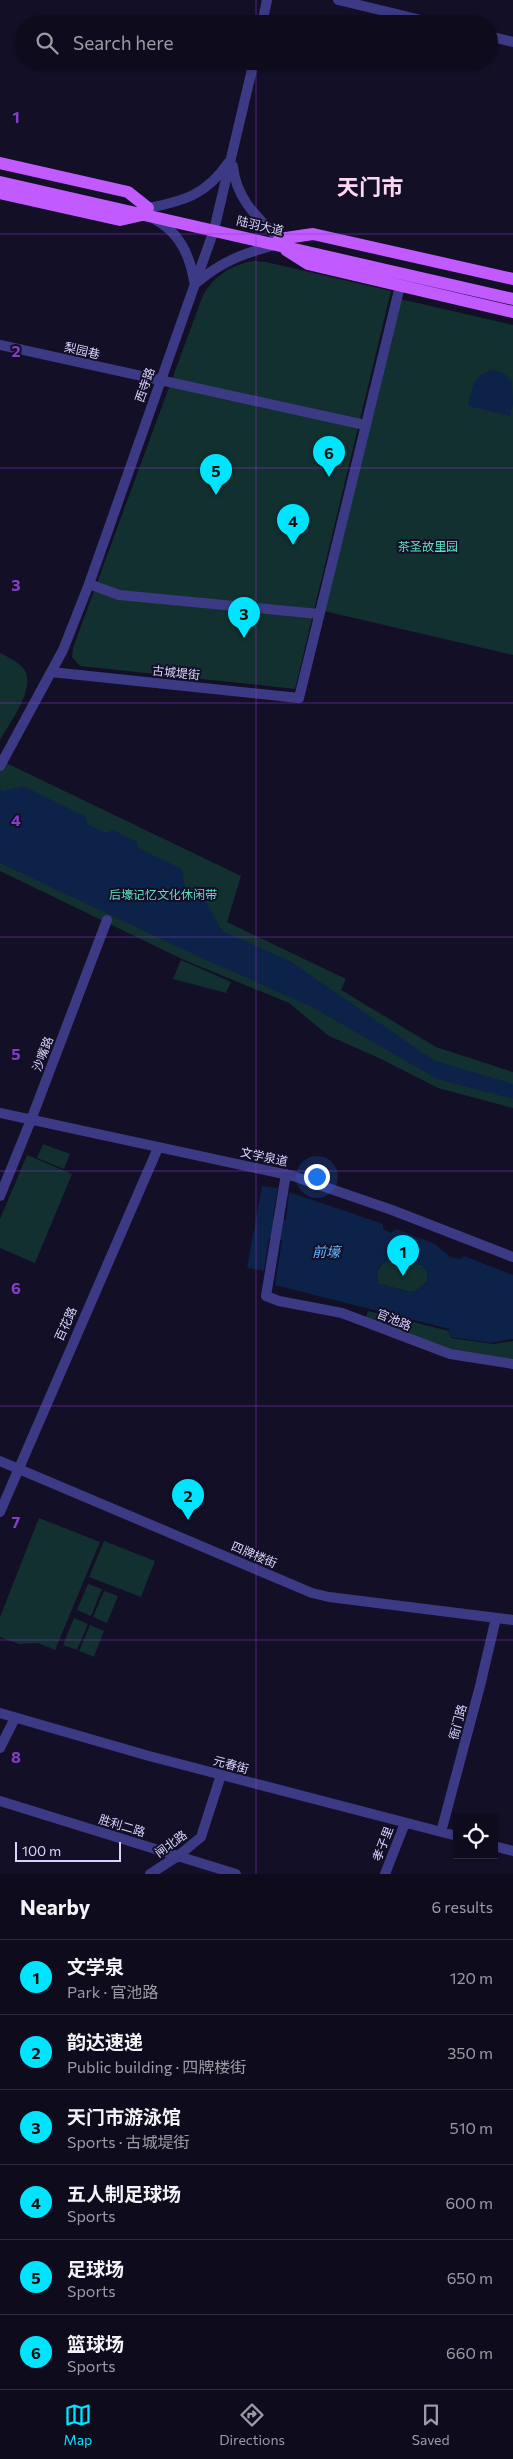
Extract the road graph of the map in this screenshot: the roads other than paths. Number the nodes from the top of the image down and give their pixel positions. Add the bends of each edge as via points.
1 (267, 0) edge
2 (338, 0) edge
3 (264, 15) edge
4 (400, 15) edge
5 (498, 38) edge
6 (513, 42) edge
7 (252, 70) edge
8 (232, 158) junction
9 (0, 164) edge
10 (0, 175) edge
11 (0, 182) edge
12 (0, 193) edge
13 (147, 211) junction
14 (214, 227) junction
15 (278, 242) junction
16 (456, 266) junction
17 (417, 270) junction
18 (513, 279) edge
19 (194, 285) junction
20 (400, 286) junction
21 (513, 292) edge
22 (512, 308) edge
23 (0, 345) edge
24 (159, 381) junction
25 (366, 425) junction
26 (89, 584) junction
27 (319, 614) junction
28 (51, 672) junction
29 (0, 766) edge
30 (106, 920) dead end
31 (0, 1113) edge
32 (31, 1120) junction
33 (158, 1148) junction
34 (286, 1174) junction
35 (0, 1196) edge
36 (513, 1257) edge
37 (513, 1364) edge
38 (0, 1461) edge
39 (18, 1468) junction
40 (0, 1512) edge
41 (496, 1618) junction
42 (513, 1620) edge
43 (0, 1714) edge
44 (15, 1718) junction
45 (0, 1748) edge
46 (222, 1775) junction
47 (0, 1801) edge
48 (405, 1823) junction
49 (441, 1832) junction
50 (453, 1835) edge
51 (498, 1847) edge
52 (513, 1851) edge
53 (178, 1856) junction
54 (150, 1874) edge
55 (236, 1874) edge
56 (385, 1874) edge

1 - 3 street
2 - 4 street
5 - 6 street
7 - 8 street, 西寺路
8 - 13 street via 218,177 195,196
8 - 14 street, 西寺路
8 - 15 street via 239,193
9 - 13 main road via 128,192
10 - 13 main road, 陆羽大道
11 - 13 main road, 陆羽大道
12 - 13 main road via 120,220
13 - 14 main road, 陆羽大道
13 - 19 street via 180,241 192,266
14 - 15 main road, 陆羽大道
14 - 19 street, 西寺路
15 - 16 main road via 313,234
15 - 17 main road, 陆羽大道
15 - 19 street via 232,257
15 - 20 main road via 308,264
15 - 22 main road, 陆羽大道 via 493,294
16 - 17 main road
16 - 18 main road
17 - 21 main road, 陆羽大道
19 - 24 street, 西寺路
20 - 22 main road
20 - 25 street
23 - 24 street, 梨园巷
24 - 25 street, 梨园巷
24 - 26 street, 西寺路
25 - 27 street
26 - 27 street via 118,595
26 - 28 street, 西寺路
27 - 28 street, 古城堤街 via 299,698
28 - 29 street, 西寺路
30 - 32 street, 沙嘴路
31 - 32 street, 文学泉道
32 - 33 street, 文学泉道
32 - 35 street, 沙嘴路
33 - 34 street, 文学泉道
33 - 39 street, 百花路
34 - 36 street, 文学泉道 via 392,1210
34 - 37 street, 官池路 via 266,1296 342,1313 450,1354
38 - 39 street, 四牌楼街
39 - 40 street, 百花路
39 - 41 street, 四牌楼街 via 312,1593
41 - 42 street, 四牌楼街
41 - 49 street, 衙门路
43 - 44 street, 元春街
44 - 45 street
44 - 46 street, 元春街
46 - 48 street, 元春街
46 - 53 street, 闸北路 via 201,1837
47 - 53 street, 胜利二路
48 - 49 street, 元春街
48 - 56 street, 孝子里
49 - 50 street, 元春街
51 - 52 street
53 - 54 street, 闸北路
53 - 55 street, 胜利二路

